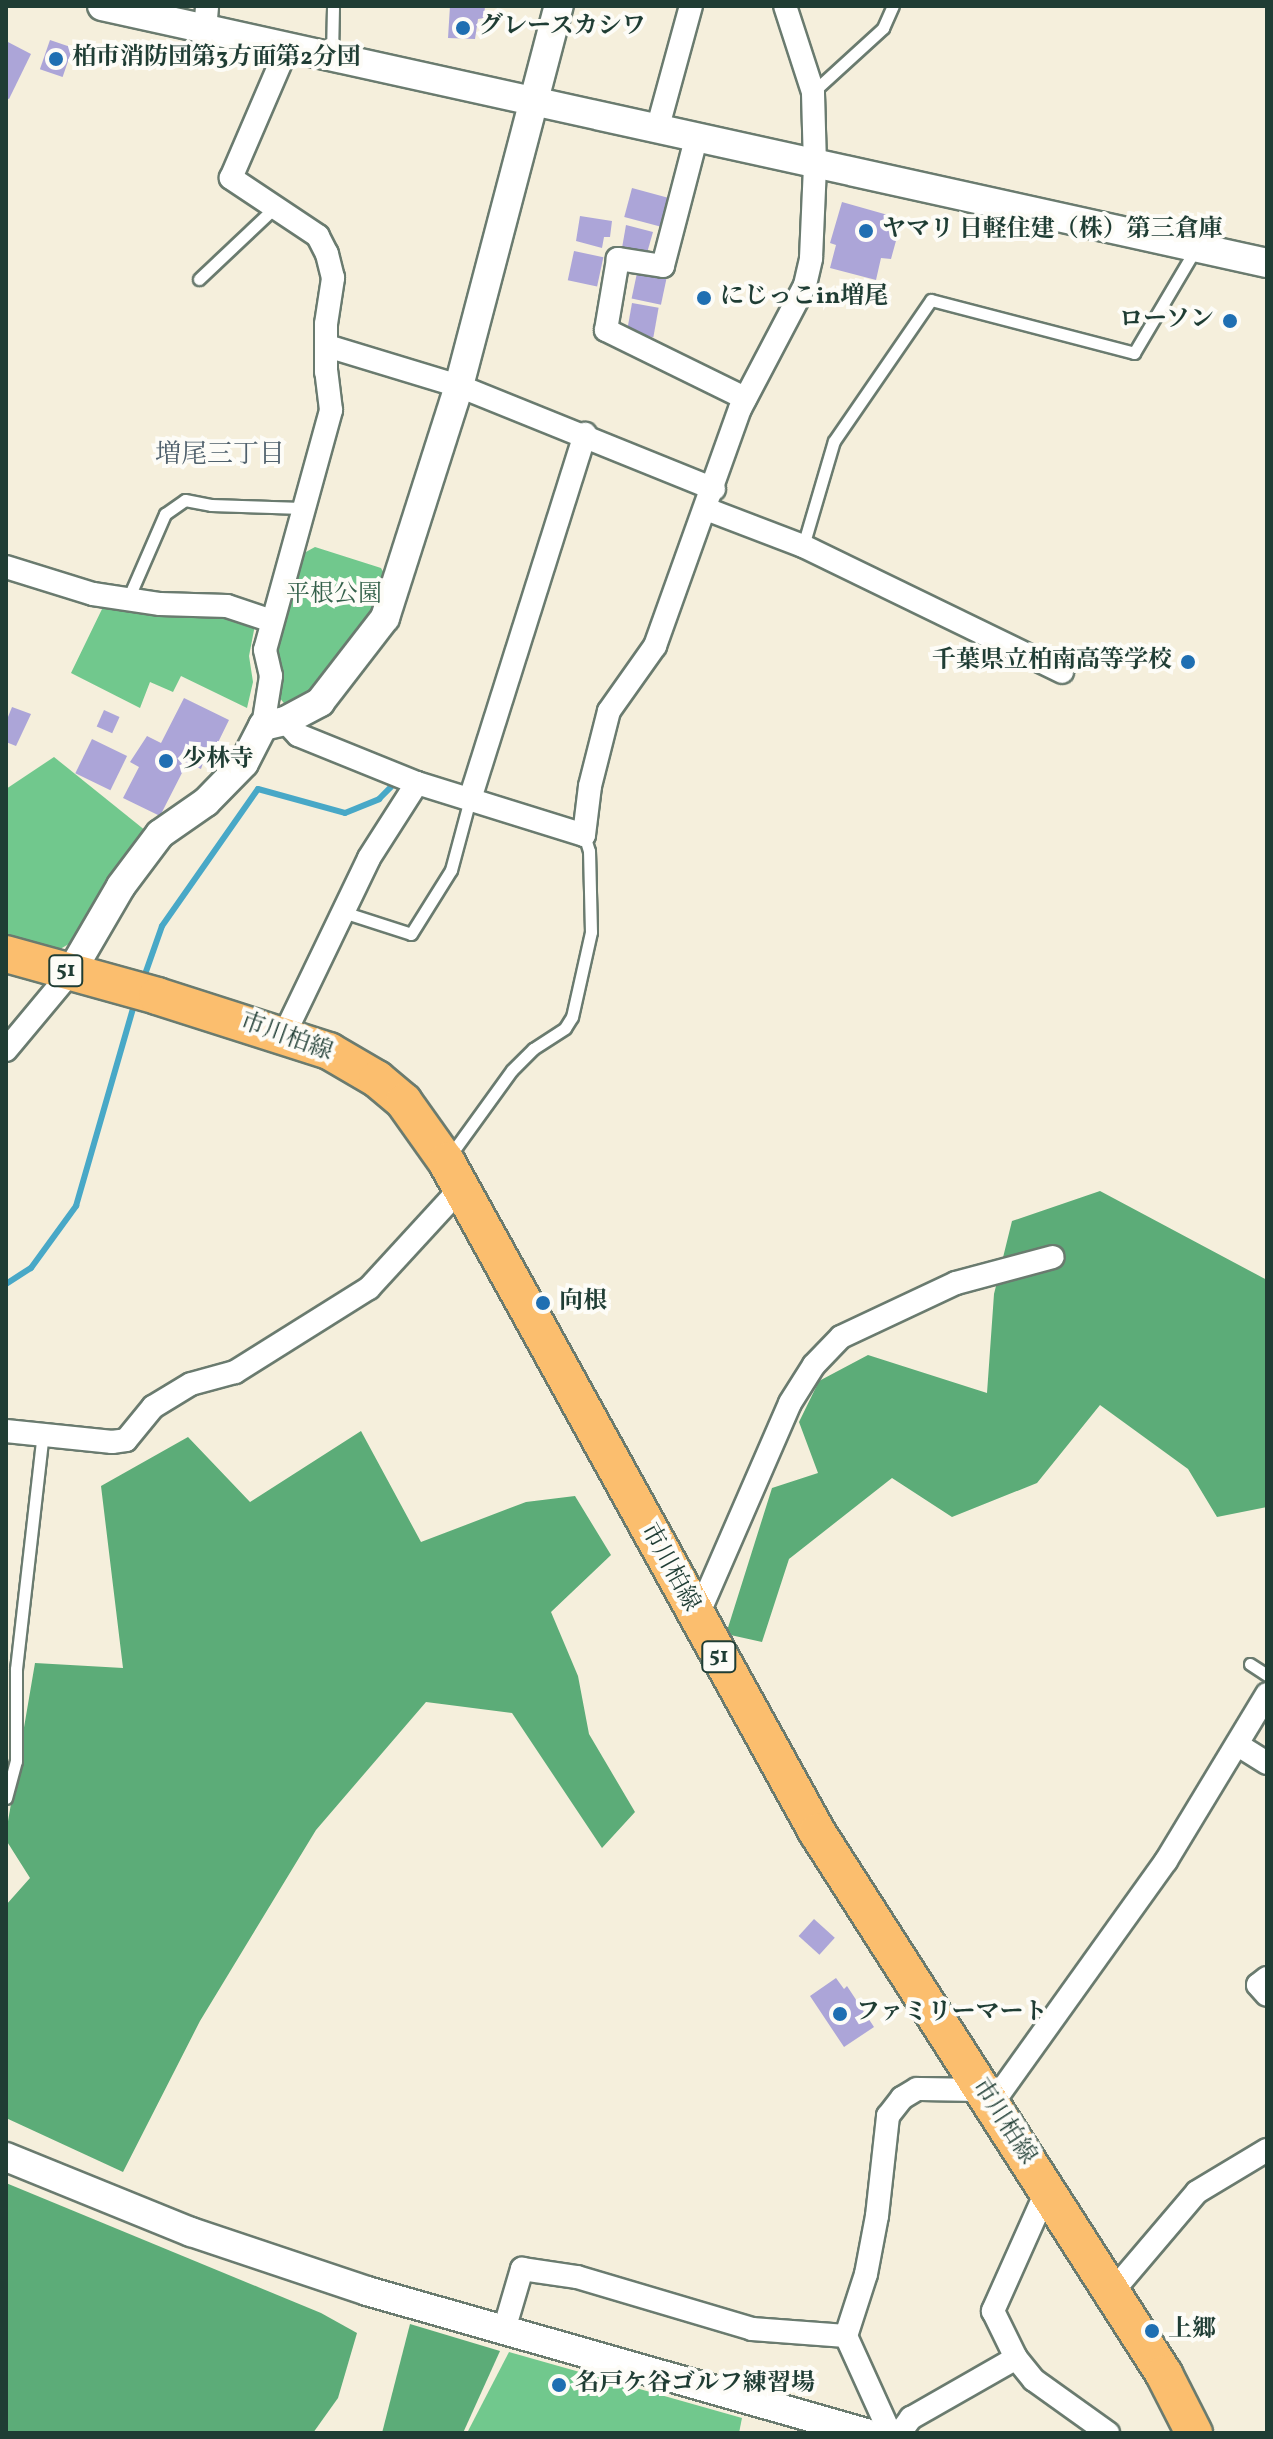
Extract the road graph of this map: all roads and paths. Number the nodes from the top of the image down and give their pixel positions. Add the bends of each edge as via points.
1 (102, 6) edge
2 (333, 6) edge
3 (559, 6) edge
4 (691, 6) edge
5 (785, 6) edge
6 (893, 6) edge
7 (206, 18) edge
8 (286, 50) junction
9 (332, 59) junction
10 (813, 92) junction
11 (534, 103) junction
12 (657, 130) junction
13 (696, 139) junction
14 (815, 165) junction
15 (274, 208) junction
16 (1197, 248) junction
17 (1267, 263) edge
18 (199, 279) dead end
19 (327, 346) junction
20 (459, 386) junction
21 (745, 398) junction
22 (585, 434) junction
23 (710, 499) junction
24 (302, 508) junction
25 (803, 546) junction
26 (6, 567) edge
27 (128, 599) junction
28 (272, 621) junction
29 (1062, 672) dead end
30 (274, 723) junction
31 (417, 783) junction
32 (470, 799) junction
33 (584, 835) junction
34 (343, 912) junction
35 (6, 954) edge
36 (71, 972) junction
37 (284, 1035) junction
38 (6, 1050) edge
39 (454, 1174) junction
40 (1053, 1257) dead end
41 (6, 1431) edge
42 (43, 1432) junction
43 (697, 1617) junction
44 (1250, 1664) dead end
45 (1267, 1675) edge
46 (1267, 1694) edge
47 (1238, 1745) junction
48 (1267, 1763) edge
49 (6, 1798) edge
50 (1267, 1978) edge
51 (1267, 1995) edge
52 (988, 2097) junction
53 (1267, 2150) edge
54 (6, 2157) edge
55 (1047, 2190) junction
56 (1112, 2292) junction
57 (504, 2330) junction
58 (846, 2336) junction
59 (1016, 2358) junction
60 (866, 2433) edge
61 (890, 2433) edge
62 (900, 2433) edge
63 (1108, 2433) edge
64 (1194, 2433) edge

1 - 7 street
2 - 9 lane
3 - 11 street
4 - 12 street
5 - 10 street
6 - 10 lane via 883,28
7 - 8 street
8 - 9 street
8 - 15 street via 231,178
9 - 11 street
10 - 14 street
11 - 12 street
11 - 20 street
12 - 13 street
13 - 14 street
13 - 21 street via 663,266 618,259 606,330
14 - 16 street
14 - 21 street via 805,285
15 - 18 lane
15 - 19 street via 318,236 327,254 333,278
16 - 17 street
16 - 25 lane via 1134,353 931,300 834,441
19 - 20 street
19 - 24 street via 331,410
20 - 22 street
20 - 30 street via 385,618 320,702
21 - 23 street
22 - 23 street
22 - 32 street
23 - 25 street
23 - 33 street via 655,646 609,711
24 - 27 lane via 185,500 165,514
24 - 28 street
25 - 29 street
26 - 27 street via 44,582
27 - 28 street via 227,606
28 - 30 street via 265,650
30 - 31 street
30 - 36 street via 206,802 160,834 121,886
31 - 32 street
31 - 34 street via 369,858
32 - 33 street
32 - 34 lane via 451,870 411,934
33 - 39 lane via 591,932 572,1017 512,1070
34 - 37 street
35 - 36 main road, 市川柏線 / 51
36 - 37 main road, 市川柏線 / 51
36 - 38 street
37 - 39 main road, 市川柏線 / 51 via 329,1051 377,1079 404,1102
39 - 42 street via 369,1288 235,1372 191,1384 153,1407 126,1440
39 - 43 main road, 市川柏線 / 51
40 - 43 street via 956,1283 841,1337 814,1365 790,1403
41 - 42 street
42 - 49 lane via 18,1653 16,1761
43 - 52 main road, 市川柏線 / 51 via 817,1832
44 - 45 lane
46 - 47 street
47 - 48 street
47 - 52 street via 1153,1880
50 - 51 street via 1258,1985
52 - 55 main road, 市川柏線 / 51
52 - 58 street via 917,2089 888,2116 866,2274
53 - 56 street via 1197,2192
54 - 57 street via 191,2232
55 - 56 main road, 市川柏線 / 51
55 - 59 street via 993,2311
56 - 64 main road, 市川柏線 / 51
57 - 58 street via 522,2269 577,2277 752,2329
57 - 60 street
58 - 61 street
59 - 62 street via 911,2418
59 - 63 street via 1034,2380

